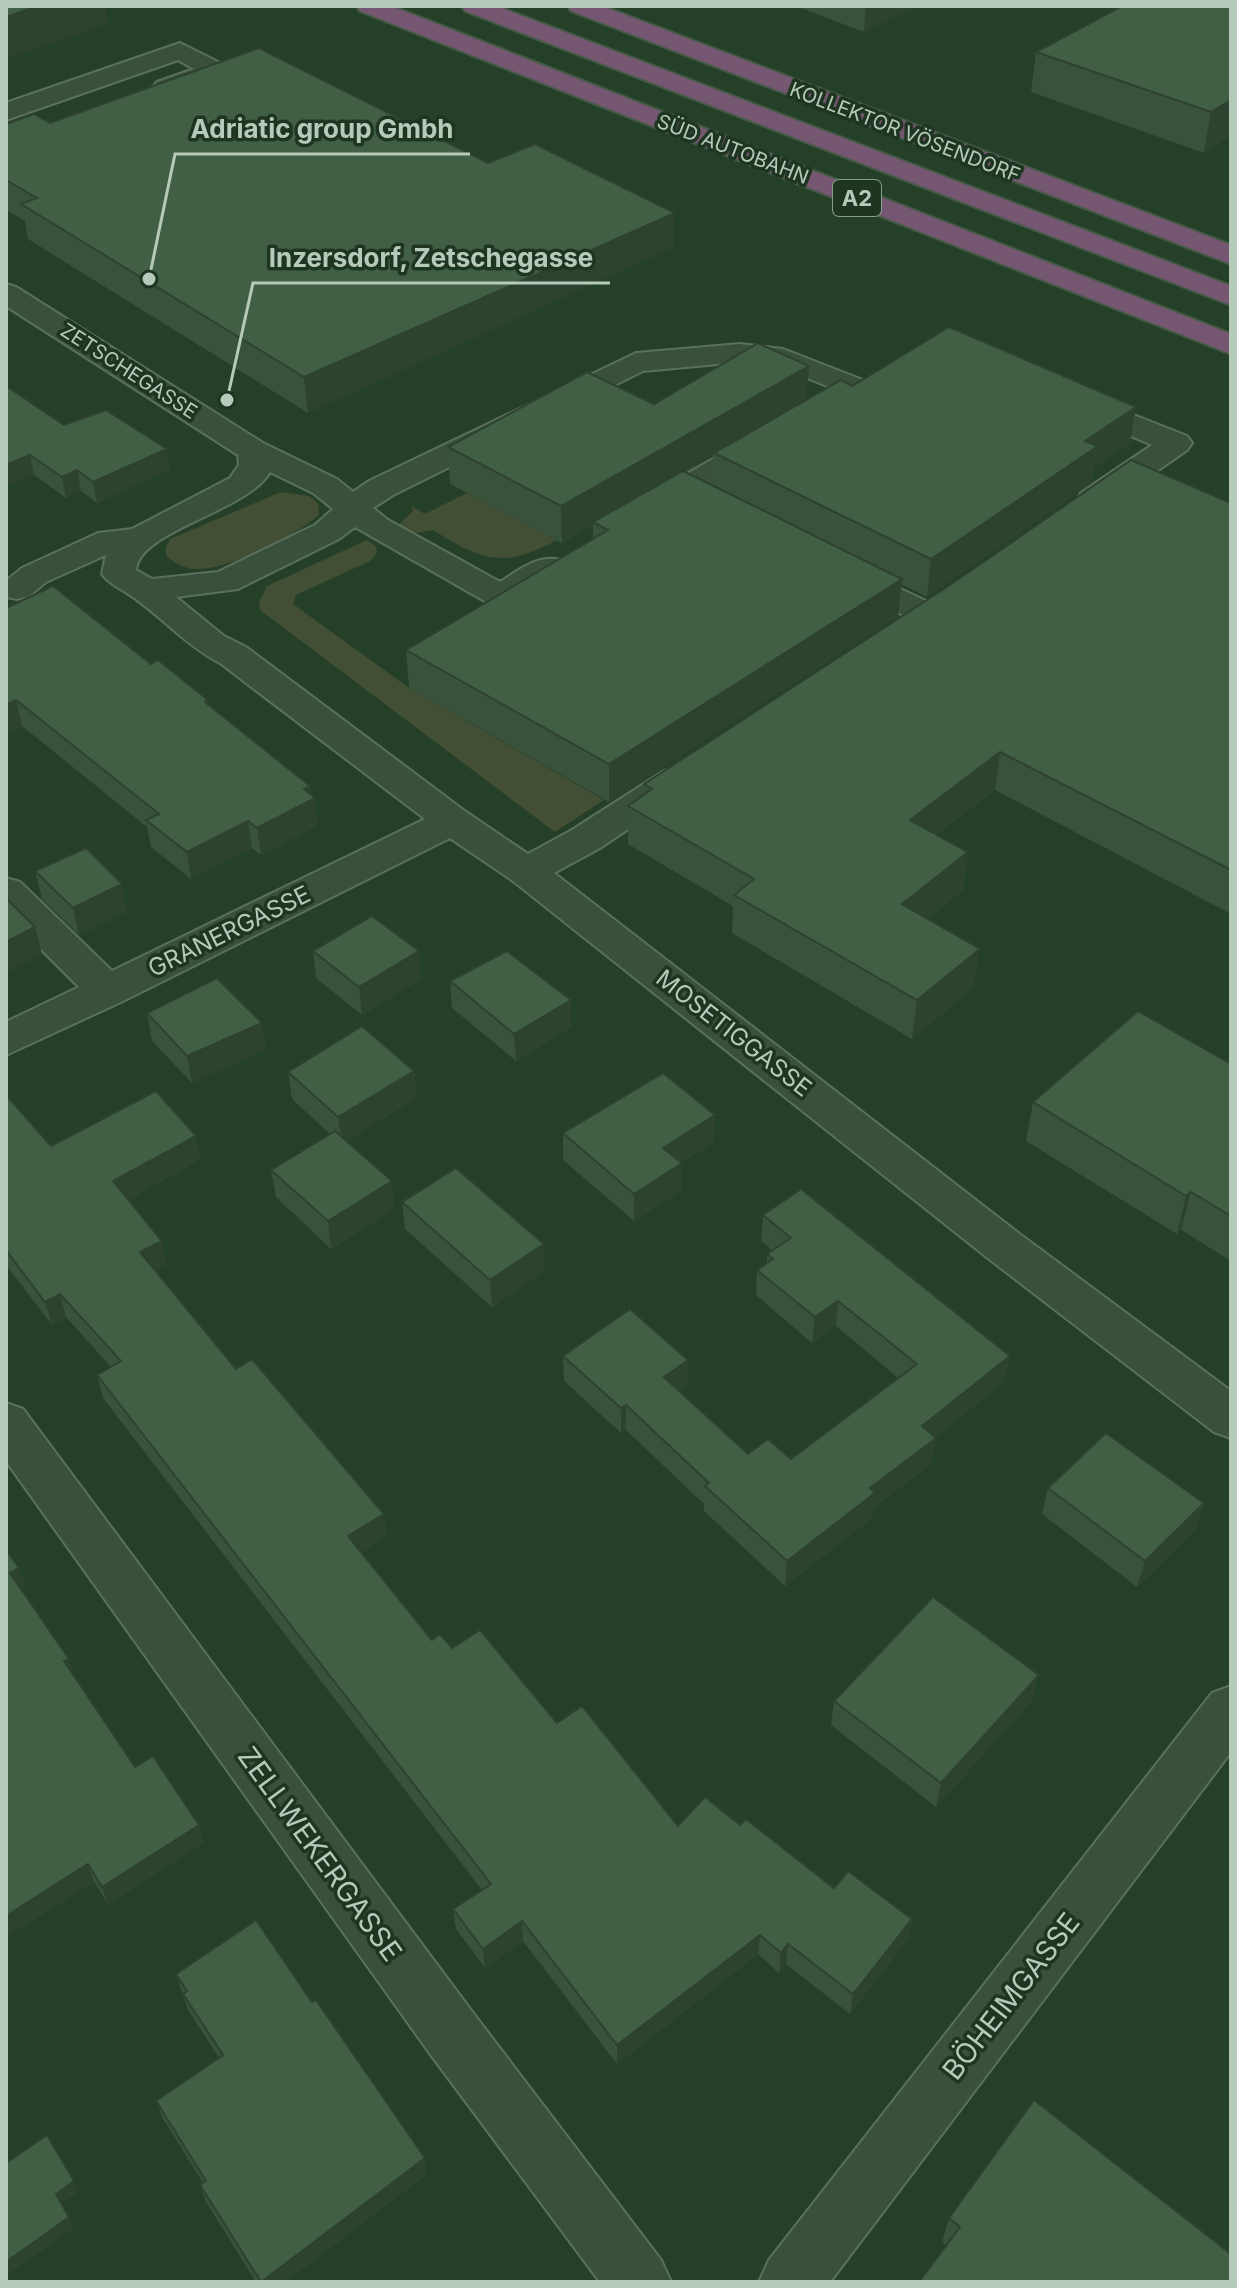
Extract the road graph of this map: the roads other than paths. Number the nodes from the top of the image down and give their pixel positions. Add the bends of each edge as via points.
1 (369, 6) edge
2 (474, 6) edge
3 (580, 6) edge
4 (140, 96) edge
5 (6, 112) edge
6 (1231, 255) edge
7 (6, 293) edge
8 (1231, 296) edge
9 (1231, 345) edge
10 (1048, 390) edge
11 (252, 450) junction
12 (350, 509) junction
13 (1072, 515) edge
14 (630, 521) edge
15 (141, 539) junction
16 (578, 551) edge
17 (819, 560) edge
18 (226, 582) junction
19 (134, 583) junction
20 (12, 592) edge
21 (929, 614) edge
22 (233, 655) junction
23 (705, 761) edge
24 (452, 821) junction
25 (527, 872) junction
26 (6, 891) edge
27 (108, 991) junction
28 (6, 1040) edge
29 (1231, 1418) edge
30 (6, 1423) edge
31 (1231, 1710) edge
32 (639, 2282) edge
33 (791, 2282) edge

1 - 9 highway, SÜD AUTOBAHN / A2
2 - 8 highway, SÜD AUTOBAHN / A2
3 - 6 highway, KOLLEKTOR VÖSENDORF
4 - 5 street via 215,70 180,51
7 - 11 street, ZETSCHEGASSE
10 - 13 street via 1176,443
11 - 12 street, ZETSCHEGASSE via 325,486
11 - 15 street via 255,468 241,485
12 - 14 street via 381,488 636,362 740,353 783,358 870,382 805,419 696,498
12 - 16 street, ZETSCHEGASSE via 500,596
12 - 18 street via 327,532
15 - 19 street via 118,560 117,568
15 - 20 street via 110,540 34,575
17 - 21 street
18 - 19 street
18 - 22 street via 218,599 219,617 236,645
19 - 20 street via 82,579
19 - 22 street, MOSETIGGASSE via 211,644
22 - 24 street, MOSETIGGASSE
23 - 25 street
24 - 25 street, MOSETIGGASSE
24 - 27 street, GRANERGASSE
25 - 29 street, MOSETIGGASSE
26 - 27 street
27 - 28 street, GRANERGASSE
30 - 32 street, ZELLWEKERGASSE
31 - 33 street, BÖHEIMGASSE

